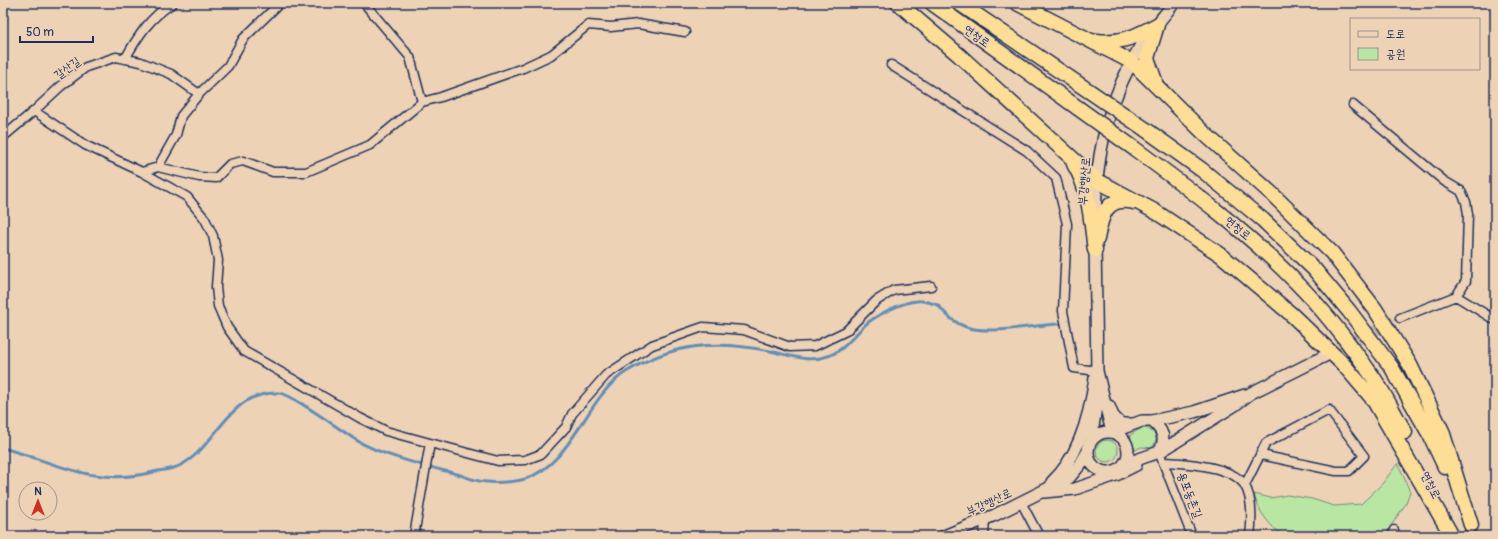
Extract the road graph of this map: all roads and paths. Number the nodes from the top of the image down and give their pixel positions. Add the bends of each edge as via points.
1 (172, 3) edge
2 (280, 3) edge
3 (364, 3) edge
4 (898, 3) edge
5 (932, 3) edge
6 (959, 3) edge
7 (1017, 3) edge
8 (1174, 3) edge
9 (1157, 25) junction
10 (668, 29) dead end
11 (1092, 41) junction
12 (125, 59) junction
13 (1132, 62) junction
14 (891, 65) dead end
15 (1159, 89) junction
16 (199, 94) junction
17 (422, 102) junction
18 (1353, 105) dead end
19 (34, 111) junction
20 (3, 137) edge
21 (1065, 150) junction
22 (158, 167) junction
23 (142, 172) junction
24 (1096, 180) junction
25 (1140, 204) junction
26 (1095, 250) junction
27 (932, 286) dead end
28 (1456, 296) junction
29 (1400, 318) tunnel mouth
30 (1495, 320) edge
31 (1325, 356) tunnel mouth
32 (1098, 376) junction
33 (1251, 393) junction
34 (1152, 421) junction
35 (1134, 424) junction
36 (1112, 432) junction
37 (429, 446) junction
38 (1089, 446) junction
39 (1159, 452) junction
40 (1261, 455) junction
41 (1165, 462) junction
42 (1124, 464) junction
43 (1104, 472) junction
44 (1245, 485) junction
45 (1044, 492) junction
46 (1021, 502) junction
47 (985, 519) junction
48 (1472, 531) edge
49 (414, 536) edge
50 (944, 536) edge
51 (984, 536) edge
52 (1039, 536) edge
53 (1192, 536) edge
54 (1250, 536) edge
55 (1453, 536) edge

1 - 12 street via 158,12 138,35
2 - 16 street via 243,39 228,66
3 - 17 street via 410,57
4 - 21 highway
5 - 55 highway, 연청로, bridge via 1186,186 1249,237 1297,283 1333,323 1378,385 1409,441
6 - 48 highway, 연청로, bridge via 1202,170 1263,220 1314,269 1396,375 1430,435 1458,493
7 - 11 highway
8 - 9 street, 부강행산로
9 - 11 highway via 1121,42
9 - 13 street, 부강행산로
9 - 15 highway via 1147,58
10 - 17 street via 685,32 638,24 611,27 588,25 551,55 523,68
11 - 13 highway
12 - 16 street, 갈산길 via 141,62 171,74
12 - 19 street, 갈산길 via 116,57 86,67
13 - 15 highway
13 - 24 street, 부강행산로 via 1116,96 1104,135
14 - 32 street via 1027,151 1056,178 1067,224 1062,312 1074,368
15 - 48 highway via 1332,253 1375,309 1410,365 1442,431
16 - 22 street via 181,116 176,135
17 - 22 street via 370,145 306,172 273,172 243,161 230,164 216,178 199,177
18 - 28 street via 1460,192 1466,202 1466,282
19 - 20 street, 갈산길
19 - 23 street via 85,145
21 - 24 highway
21 - 26 highway via 1083,181 1089,201
22 - 23 street
23 - 37 street via 187,197 205,219 213,236 218,260 218,306 227,327 244,351 360,418 386,431
24 - 25 highway
24 - 26 street, 부강행산로
25 - 26 highway via 1124,200 1114,202 1104,210
25 - 55 highway via 1221,255 1291,314 1343,364 1373,399
26 - 32 street, 부강행산로
27 - 37 street via 894,290 876,301 846,331 815,346 790,347 744,330 703,327 652,345 606,375 572,414 566,427 541,454 525,460 498,461
28 - 29 street
28 - 30 street
31 - 33 street
32 - 35 street, 부강행산로 via 1112,416 1121,424
32 - 36 street, 부강행산로
32 - 38 street
32 - 45 street via 1072,458
33 - 34 street, 부강행산로 via 1194,412
33 - 39 street
34 - 35 street, 부강행산로
34 - 39 street via 1161,429 1163,435 1164,445
35 - 36 street, 부강행산로
36 - 38 street, 부강행산로 via 1100,434
36 - 42 street via 1122,438 1128,448
37 - 49 street
38 - 43 street via 1090,462
38 - 45 street via 1080,465 1069,478
39 - 41 street, 용포동촌길
39 - 42 street
39 - 45 street via 1116,475 1074,489
40 - 40 street via 1266,443 1329,410 1364,456 1349,471 1336,472
40 - 44 street
41 - 44 street, 용포동촌길 via 1213,468 1238,478
41 - 53 street, 용포동촌길
42 - 43 street via 1115,471
43 - 45 street
44 - 54 street via 1250,499
45 - 46 street, 부강행산로
46 - 47 street, 부강행산로
46 - 52 street
47 - 50 street, 부강행산로
47 - 51 street

